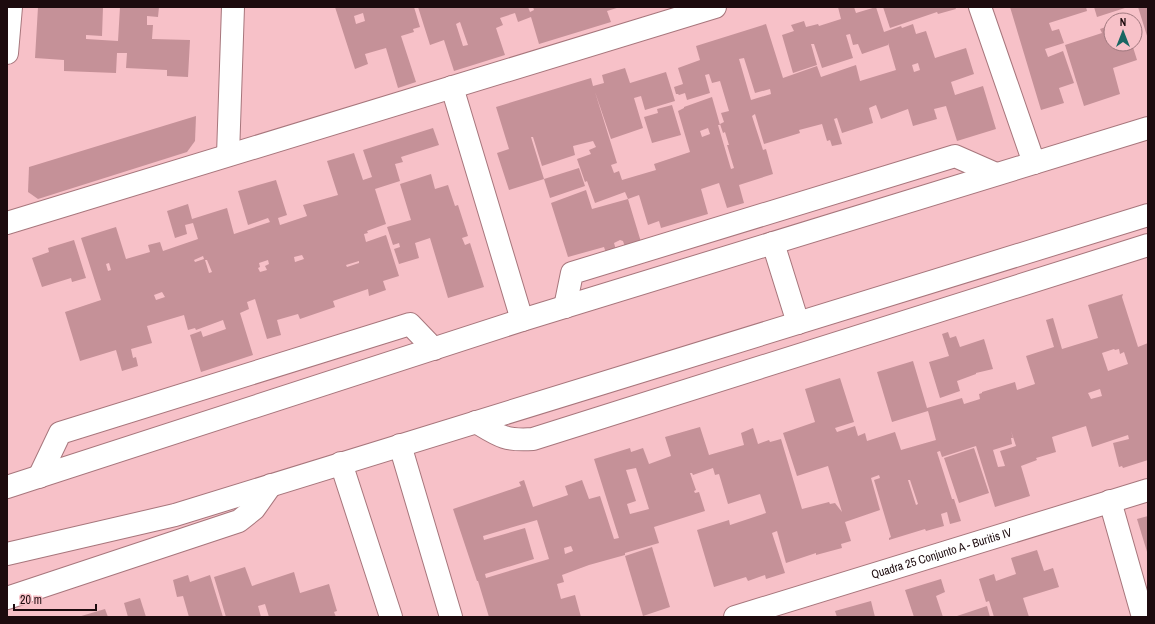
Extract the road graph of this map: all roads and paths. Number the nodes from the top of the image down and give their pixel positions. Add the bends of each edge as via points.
1 (11, 7) edge
2 (233, 7) edge
3 (715, 7) edge
4 (980, 7) edge
5 (7, 53) edge
6 (452, 87) junction
7 (1148, 128) edge
8 (228, 156) junction
9 (1034, 163) junction
10 (996, 174) junction
11 (1148, 215) edge
12 (7, 223) edge
13 (773, 243) junction
14 (1148, 245) edge
15 (565, 307) junction
16 (522, 320) junction
17 (798, 323) junction
18 (434, 349) junction
19 (476, 422) junction
20 (400, 445) junction
21 (341, 463) junction
22 (39, 477) junction
23 (271, 484) junction
24 (7, 487) edge
25 (1148, 490) edge
26 (1110, 501) junction
27 (7, 554) edge
28 (7, 598) edge
29 (391, 617) edge
30 (451, 617) edge
31 (735, 617) edge
32 (1143, 617) edge

1 - 5 street
2 - 8 street
3 - 6 street
4 - 9 street
6 - 8 street
6 - 16 street
7 - 9 street
8 - 12 street
9 - 10 street
10 - 13 street
10 - 15 street via 955,156 572,273
11 - 17 street
13 - 15 street
13 - 17 street
14 - 19 street via 533,439 516,440 498,435
15 - 16 street
16 - 18 street
17 - 19 street
18 - 22 street
18 - 22 street via 410,324 60,433
19 - 20 street
20 - 21 street
20 - 30 street
21 - 23 street
21 - 29 street
22 - 24 street
23 - 27 street via 175,515
23 - 28 street via 254,509 239,521
25 - 26 street, Quadra 25 Conjunto A - Buritis IV
26 - 31 street, Quadra 25 Conjunto A - Buritis IV
26 - 32 street

